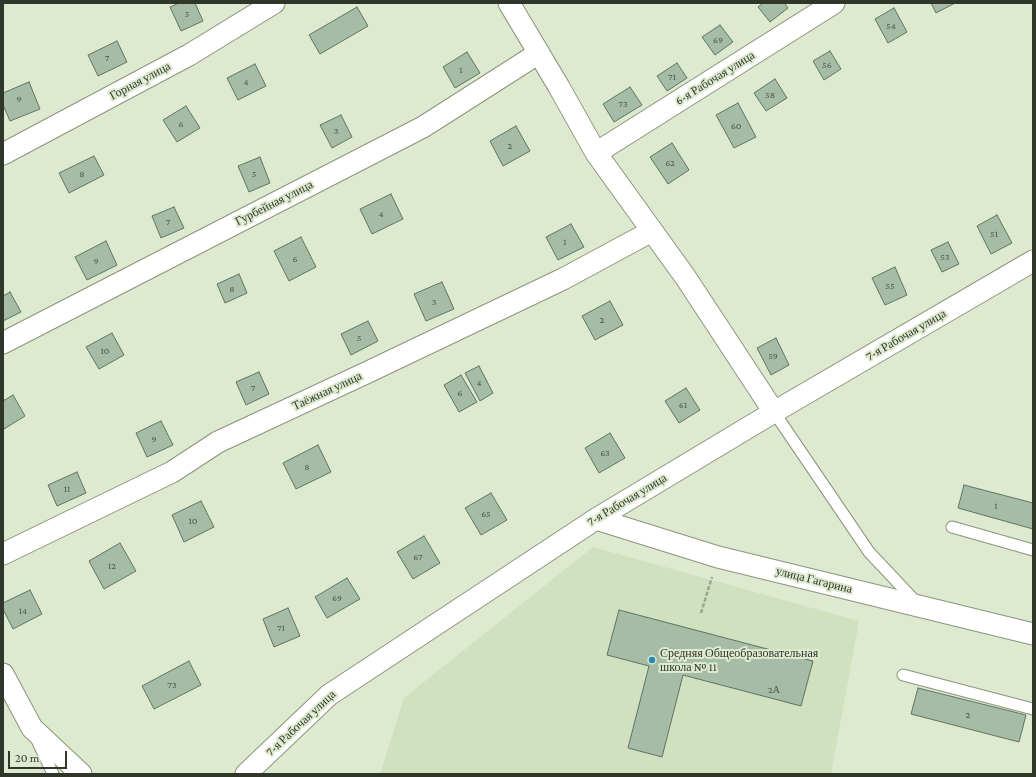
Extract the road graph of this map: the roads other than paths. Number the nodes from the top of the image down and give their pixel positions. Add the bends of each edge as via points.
1 (274, 3) edge
2 (509, 3) edge
3 (834, 3) edge
4 (539, 53) junction
5 (596, 153) junction
6 (3, 154) edge
7 (652, 231) junction
8 (1033, 261) edge
9 (3, 343) edge
10 (774, 412) junction
11 (596, 519) junction
12 (952, 527) dead end
13 (1033, 550) edge
14 (3, 554) edge
15 (920, 606) junction
16 (1033, 634) edge
17 (3, 674) edge
18 (903, 674) dead end
19 (1033, 709) edge
20 (32, 728) junction
21 (53, 774) edge
22 (81, 774) edge
23 (246, 774) edge

1 - 6 street, Горная улица via 189,55
2 - 4 street
3 - 5 street, 6-я Рабочая улица
4 - 5 street
4 - 9 street, Гурбейная улица via 423,127
5 - 7 street
7 - 10 street
7 - 14 street, Таёжная улица via 563,279 218,442 172,472
8 - 10 street, 7-я Рабочая улица
10 - 11 street, 7-я Рабочая улица
10 - 15 lane via 869,552
11 - 15 street, улица Гагарина via 718,557
11 - 23 street, 7-я Рабочая улица via 329,695
12 - 13 lane
15 - 16 street, улица Гагарина
17 - 20 street
18 - 19 lane
20 - 21 lane
20 - 22 street

